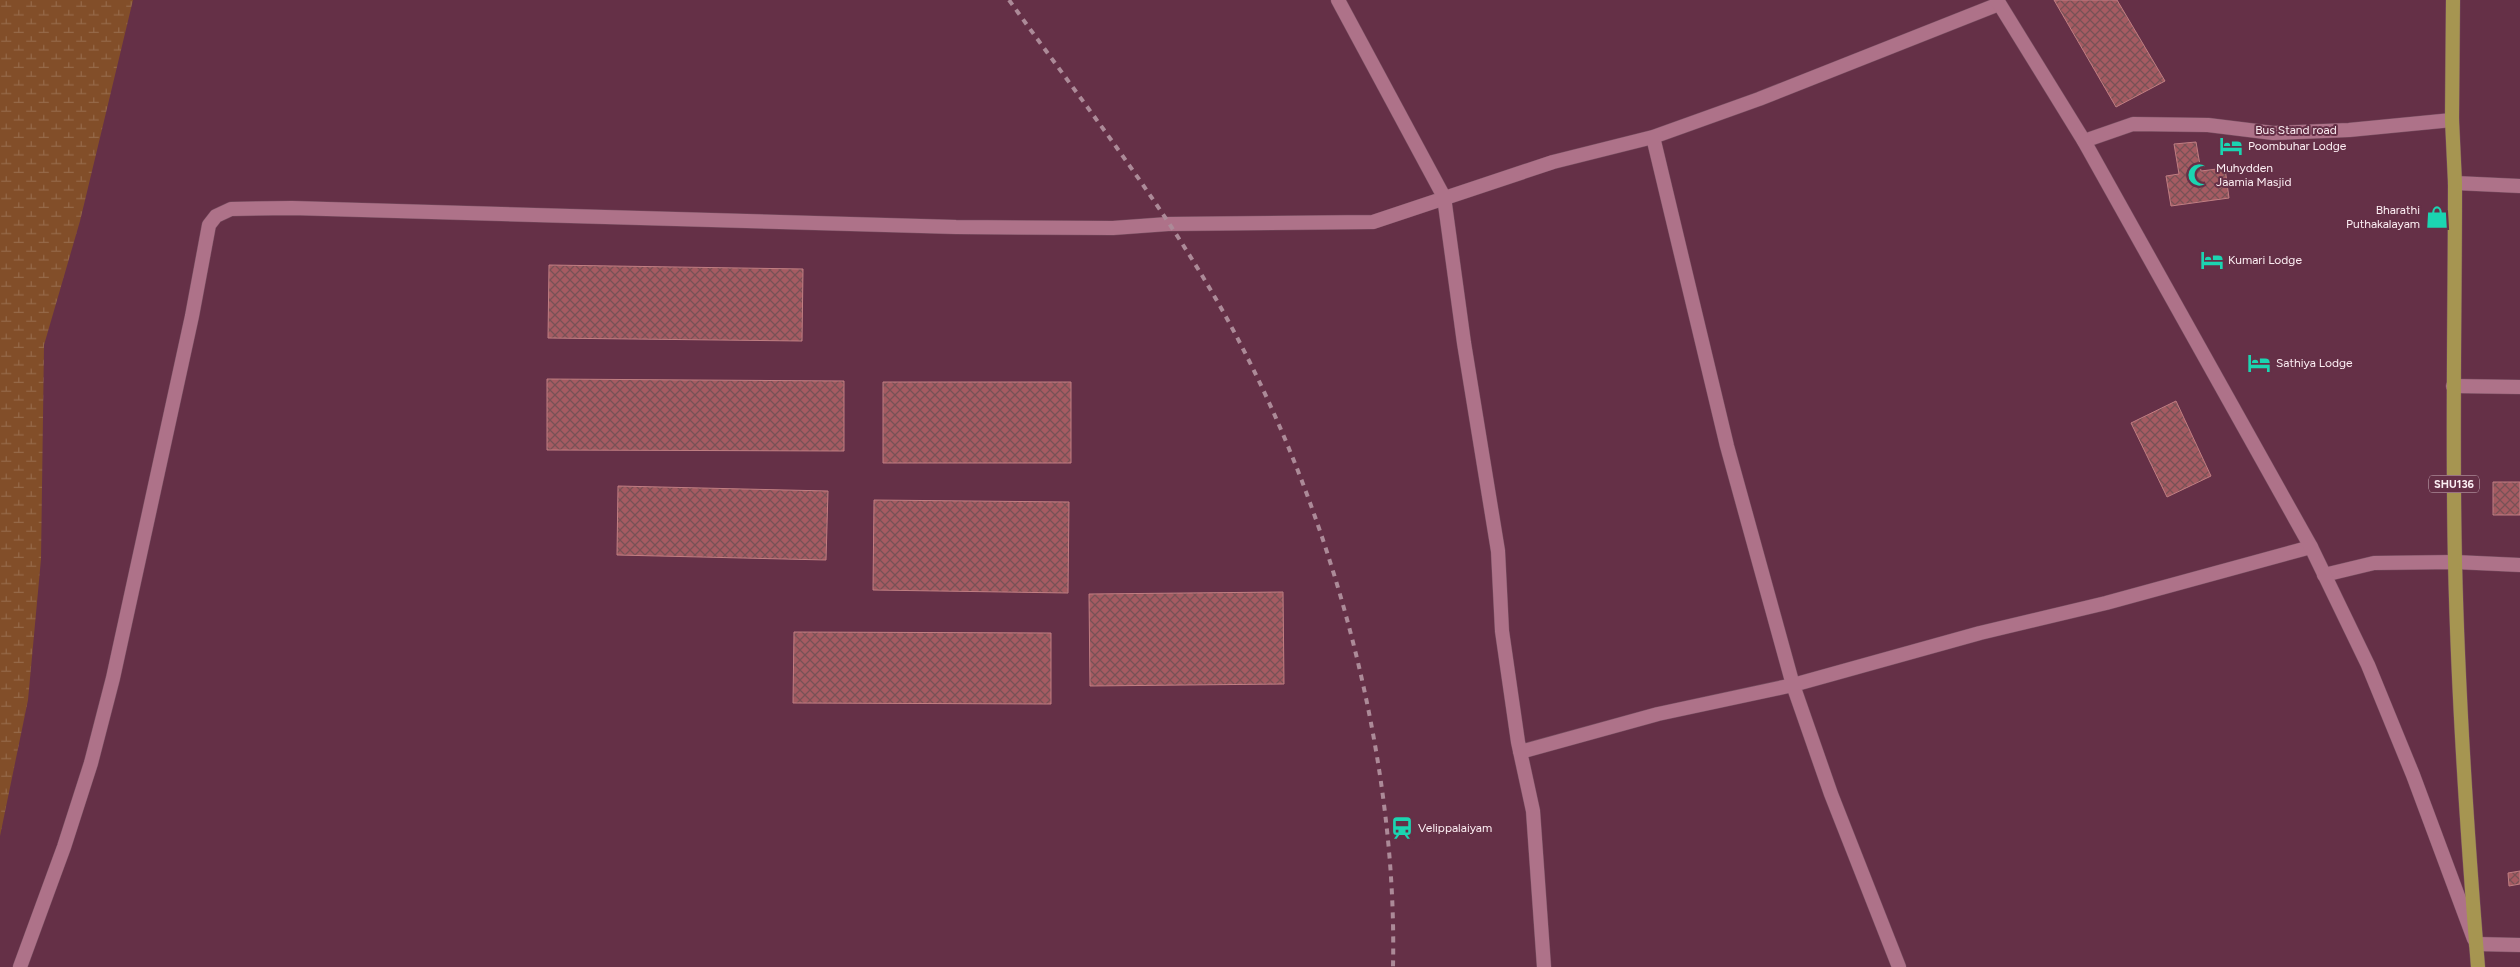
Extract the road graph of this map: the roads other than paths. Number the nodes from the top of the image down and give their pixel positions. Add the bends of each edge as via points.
1 (1338, 0) edge
2 (2453, 0) edge
3 (1998, 2) edge
4 (2452, 120) junction
5 (1652, 137) junction
6 (2084, 141) junction
7 (2455, 183) junction
8 (2520, 186) edge
9 (1444, 197) junction
10 (2453, 386) junction
11 (2520, 387) edge
12 (2311, 547) junction
13 (2455, 562) junction
14 (2520, 565) edge
15 (2324, 575) junction
16 (1793, 685) junction
17 (1520, 752) junction
18 (2476, 944) junction
19 (2520, 945) edge
20 (20, 967) edge
21 (1544, 967) edge
22 (1899, 967) edge
23 (2478, 967) edge

1 - 9 street
2 - 4 main road, SHU136
3 - 5 street via 1759,99
3 - 6 street
4 - 6 street, Bus Stand road via 2349,130 2273,133 2208,125 2133,124
4 - 7 main road, SHU136
5 - 9 street via 1552,162
5 - 16 street via 1722,428
6 - 12 street
7 - 8 street
7 - 10 main road, SHU136
9 - 17 street via 1498,552 1502,631
9 - 20 street via 1373,222 1168,224 1113,228 848,225 419,210 231,209 216,216 209,225 114,678 91,763 44,907
10 - 11 street
10 - 13 main road, SHU136
12 - 15 street
12 - 16 street
13 - 14 street
13 - 15 street via 2374,563
13 - 18 main road, SHU136 via 2461,737
15 - 18 street via 2368,666 2413,775
16 - 17 street via 1658,714
16 - 22 street via 1830,794
17 - 21 street via 1533,811
18 - 19 street
18 - 23 main road, SHU136

